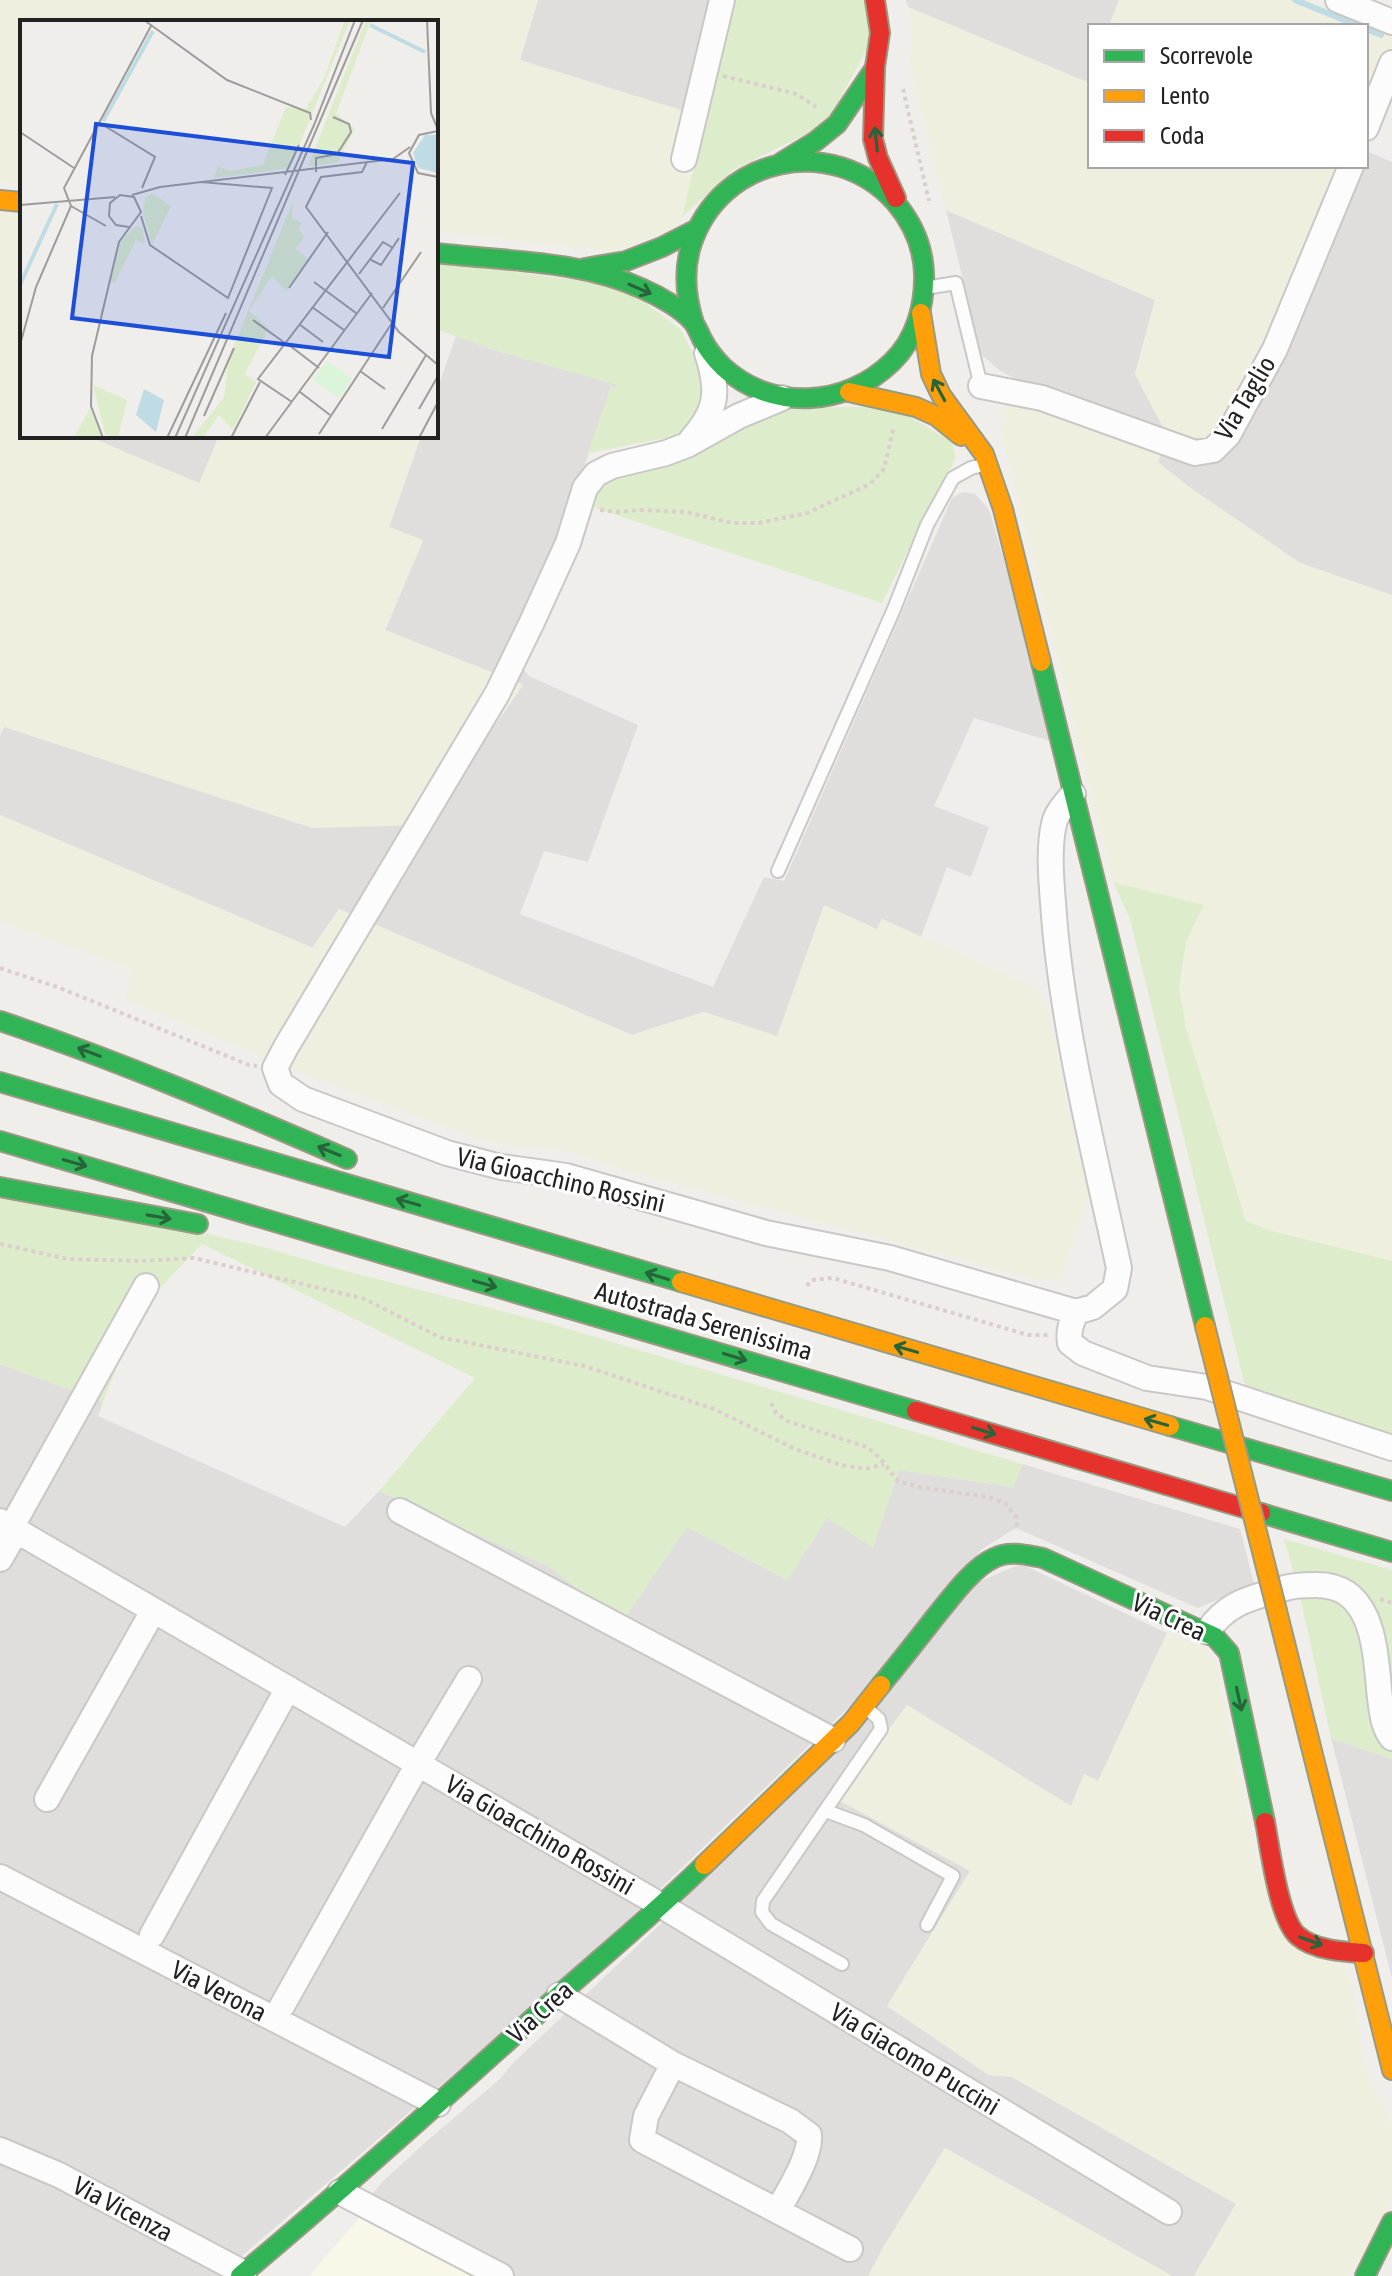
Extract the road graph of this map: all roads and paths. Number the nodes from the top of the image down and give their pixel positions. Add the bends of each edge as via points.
1 (722, 0) edge
2 (875, 0) edge
3 (1338, 0) edge
4 (1392, 22) edge
5 (1392, 63) edge
6 (875, 67) junction
7 (705, 72) junction
8 (903, 89) dead end
9 (1368, 123) edge
10 (837, 124) junction
11 (684, 159) dead end
12 (779, 163) junction
13 (1350, 168) edge
14 (0, 200) edge
15 (20, 202) edge
16 (900, 207) junction
17 (931, 207) dead end
18 (697, 229) junction
19 (438, 253) edge
20 (579, 269) junction
21 (924, 288) junction
22 (921, 313) junction
23 (699, 333) junction
24 (981, 386) joint
25 (849, 392) junction
26 (782, 398) junction
27 (902, 403) junction
28 (687, 445) junction
29 (985, 459) junction
30 (582, 500) junction
31 (1073, 794) junction
32 (778, 871) dead end
33 (0, 968) edge
34 (0, 1021) edge
35 (275, 1068) junction
36 (0, 1082) edge
37 (0, 1141) edge
38 (365, 1166) dead end
39 (0, 1187) edge
40 (531, 1219) dead end
41 (221, 1228) dead end
42 (0, 1244) edge
43 (318, 1252) dead end
44 (433, 1268) junction
45 (146, 1286) dead end
46 (806, 1288) dead end
47 (1073, 1324) junction
48 (771, 1403) dead end
49 (1392, 1448) edge
50 (884, 1464) junction
51 (1336, 1474) junction
52 (1392, 1491) edge
53 (400, 1511) dead end
54 (9, 1526) edge
55 (1392, 1552) edge
56 (1019, 1553) junction
57 (0, 1559) edge
58 (153, 1611) junction
59 (1207, 1632) junction
60 (469, 1679) dead end
61 (288, 1688) junction
62 (864, 1707) junction
63 (1392, 1738) edge
64 (833, 1740) junction
65 (418, 1764) junction
66 (47, 1799) dead end
67 (826, 1811) junction
68 (0, 1877) edge
69 (662, 1906) junction
70 (927, 1925) dead end
71 (152, 1935) dead end
72 (1364, 1953) junction
73 (842, 1964) dead end
74 (559, 1995) junction
75 (282, 2006) dead end
76 (673, 2064) junction
77 (1392, 2070) edge
78 (438, 2104) junction
79 (0, 2150) edge
80 (340, 2192) junction
81 (778, 2211) junction
82 (1169, 2212) dead end
83 (1392, 2222) edge
84 (850, 2249) dead end
85 (1392, 2262) edge
86 (242, 2274) edge
87 (501, 2276) edge
88 (1365, 2276) edge
89 (1372, 2276) edge

1 - 7 street
2 - 6 main road via 880,33
3 - 4 street
5 - 9 street
6 - 10 main road
16 -> 6 main road via 873,139
7 - 10 path via 797,94
7 - 11 street
8 - 17 path
10 - 12 main road
12 - 16 main road via 813,160 846,167 876,183
12 - 18 main road via 731,186
13 - 24 street, Via Taglio via 1275,349 1228,435 1213,450 1195,453 1042,398
14 - 15 main road
16 - 21 main road via 919,245
18 - 20 main road via 626,261
18 - 23 main road via 686,276 687,300
19 - 20 main road
20 -> 23 main road via 645,290
21 - 22 main road
21 - 24 lane via 956,283
22 - 25 main road via 894,361
29 -> 22 main road via 931,374
23 - 26 main road via 724,368 751,387
23 - 28 street via 715,377 714,398 707,420
25 - 26 main road via 816,400
25 - 27 main road
26 - 28 street
27 - 29 main road via 935,416
27 - 30 path via 884,469 870,484 807,513 732,523 667,510 600,510
28 - 30 street via 596,474
29 - 31 main road via 1003,509
29 - 32 lane via 953,478 927,525
30 - 35 street via 568,543 497,694
31 - 47 street via 1054,823 1057,952 1119,1268 1115,1289
31 - 72 main road, bridge
33 - 35 path via 249,1065
38 -> 34 main road via 181,1087
35 - 47 street, Via Gioacchino Rossini via 281,1084 303,1099 447,1153 566,1176 766,1233 890,1258
51 -> 36 main road, Autostrada Serenissima
37 -> 44 main road, Autostrada Serenissima
39 -> 41 main road
40 - 51 main road via 1181,1413
42 - 50 path via 68,1259 194,1258 365,1299 439,1337 584,1366 714,1409 841,1465 866,1469
43 - 44 main road
44 -> 55 main road, Autostrada Serenissima
45 - 54 street
46 - 47 path via 811,1280 833,1278 1028,1335
47 - 49 street via 1070,1343 1083,1353 1147,1378 1207,1387
48 - 50 path via 787,1421 867,1447
50 - 56 path via 898,1481 1006,1504 1016,1517
51 - 52 main road, Autostrada Serenissima
53 - 64 street
54 - 57 street
54 - 58 street, Via Gioacchino Rossini
56 - 59 main road, Via Crea via 1043,1558
56 - 62 main road, Via Crea via 993,1558 960,1587
58 - 61 street, Via Gioacchino Rossini
58 - 66 street
59 - 63 street via 1237,1602 1294,1585 1343,1589 1364,1612 1384,1723
59 -> 72 main road, Via Crea via 1229,1653 1288,1924 1311,1943
60 - 65 street
61 - 65 street, Via Gioacchino Rossini
61 - 71 street
62 - 64 main road, Via Crea
62 - 67 lane via 879,1719 881,1729
64 - 69 main road, Via Crea
65 - 69 street, Via Gioacchino Rossini
65 - 75 street, Via Gioacchino Rossini
67 - 70 lane via 864,1825 953,1876
67 - 73 lane via 763,1901 762,1912 771,1924
68 - 78 street, Via Verona
69 - 74 main road, Via Crea
69 - 82 street, Via Giacomo Puccini
72 - 77 main road
74 - 76 street
74 - 78 main road, Via Crea
76 - 81 street via 646,2116 642,2140
76 - 81 street via 809,2135 806,2155
78 - 80 main road, Via Crea
79 - 86 street, Via Vicenza via 59,2175
80 - 86 main road, Via Crea
80 - 87 street
81 - 84 street
83 - 88 main road
85 - 89 main road

